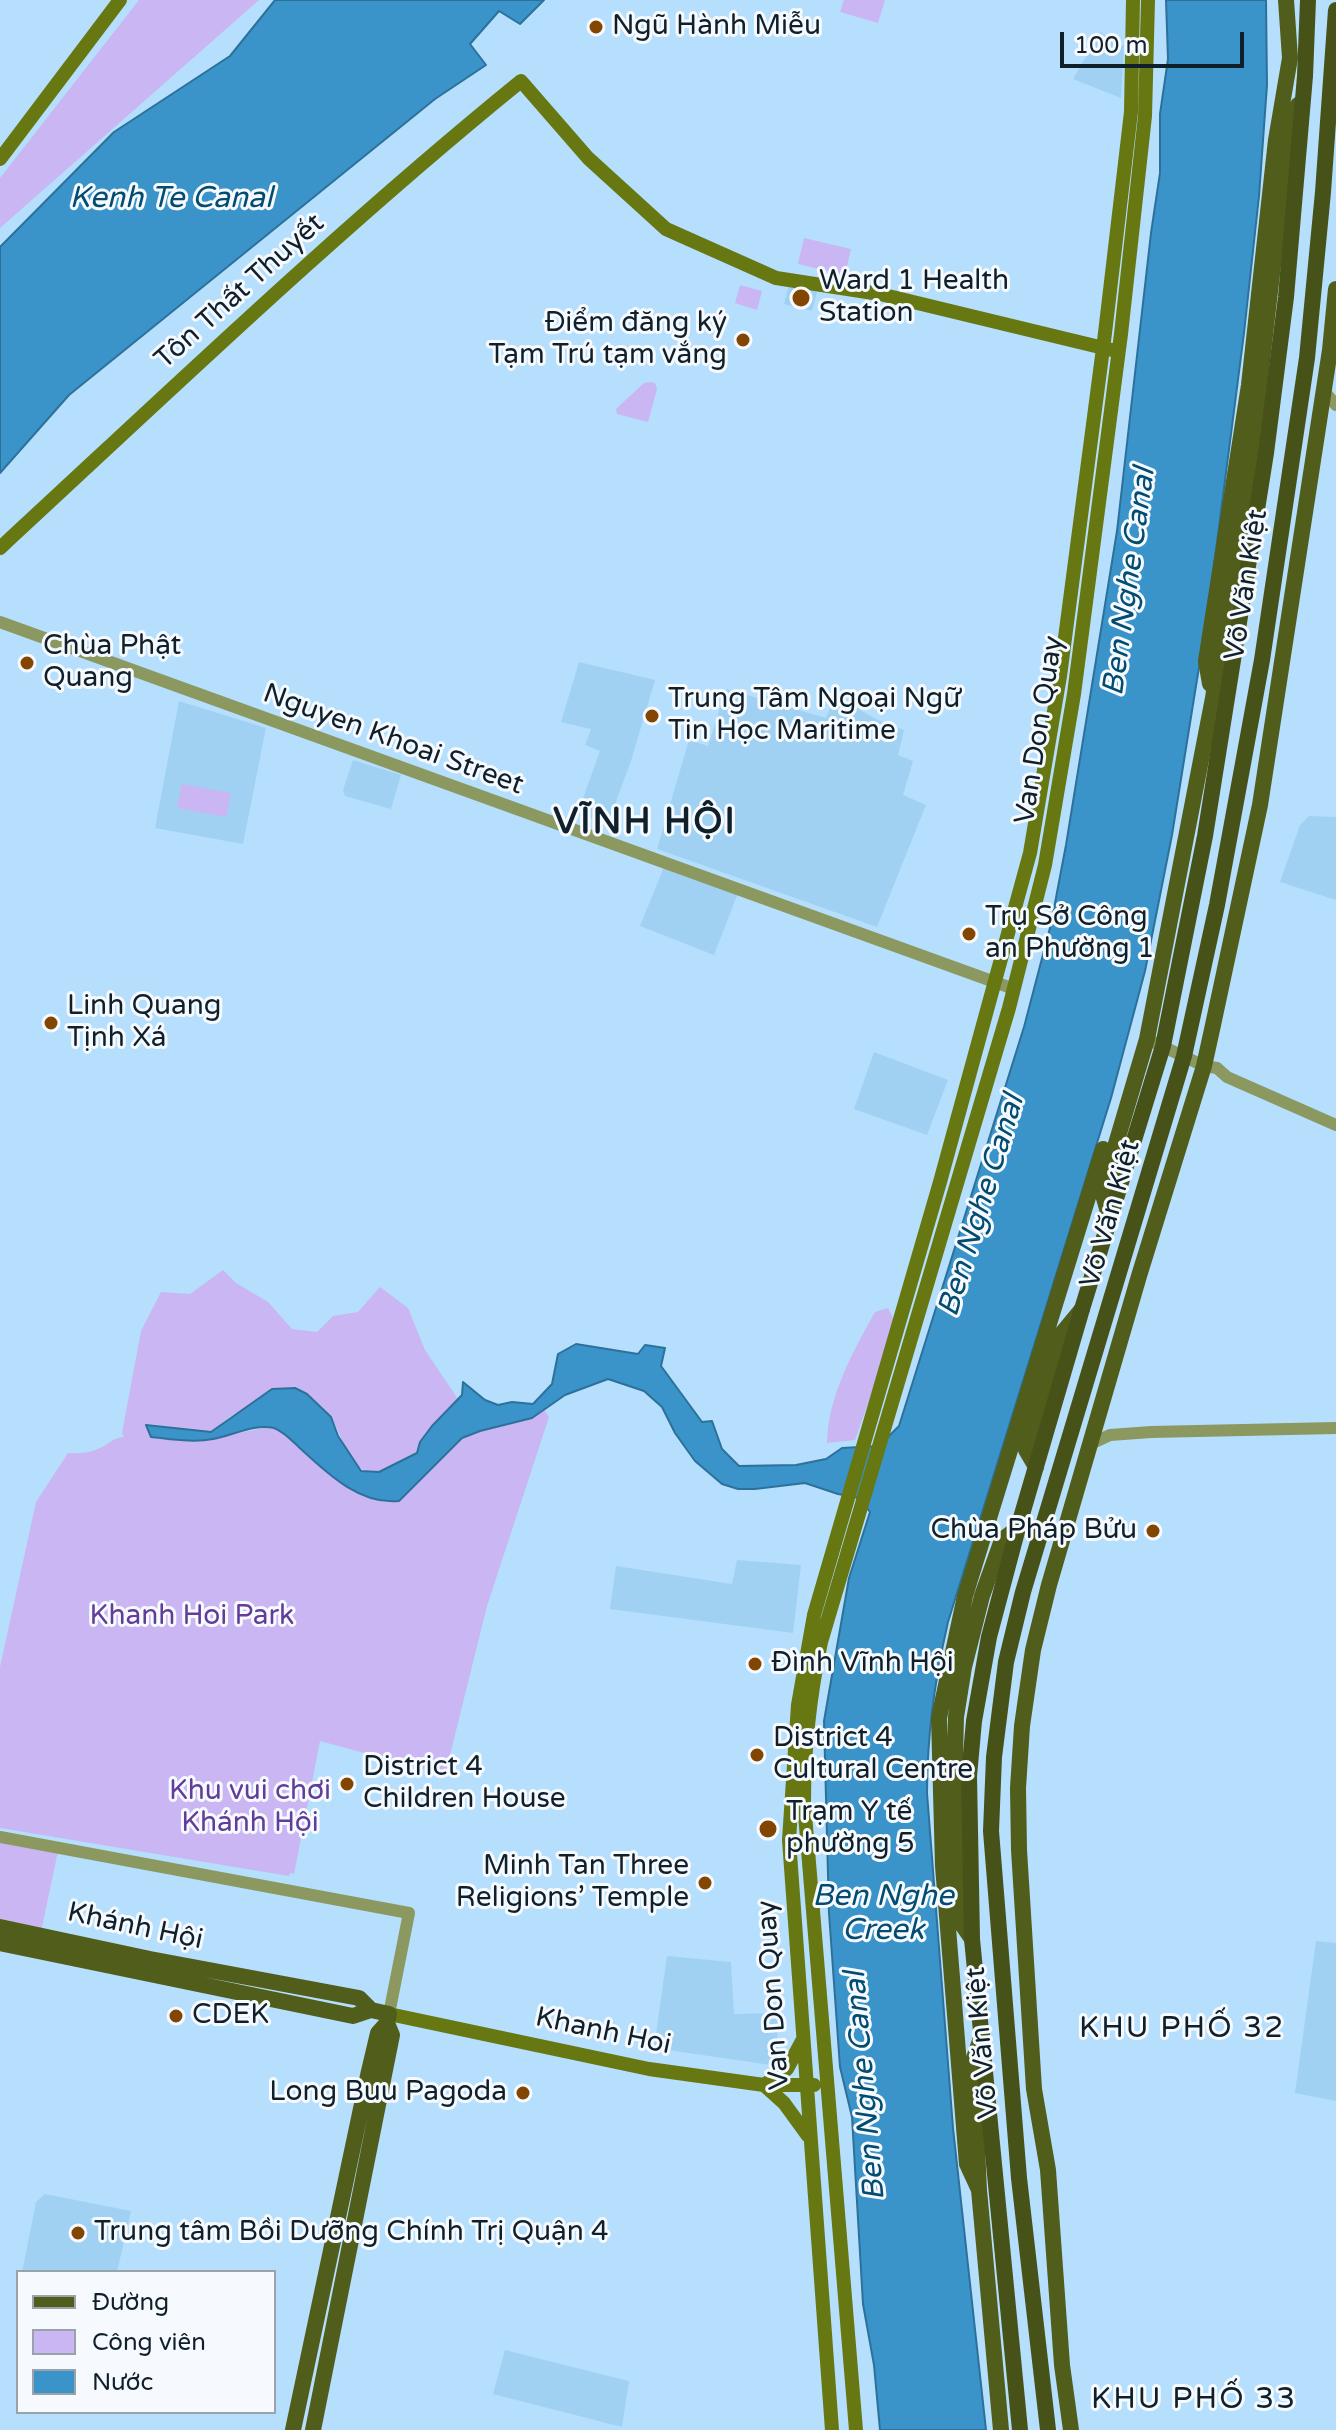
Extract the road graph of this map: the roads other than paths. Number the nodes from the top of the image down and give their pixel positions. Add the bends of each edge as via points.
1 (120, 0) edge
2 (1133, 0) edge
3 (1148, 0) edge
4 (1286, 0) edge
5 (1297, 0) edge
6 (1308, 0) edge
7 (1336, 10) edge
8 (1140, 16) junction
9 (1307, 19) junction
10 (1290, 29) junction
11 (1305, 76) junction
12 (1138, 114) junction
13 (0, 159) edge
14 (1336, 289) edge
15 (1103, 347) junction
16 (1119, 352) junction
17 (1331, 409) edge
18 (0, 548) edge
19 (0, 622) edge
20 (1213, 698) junction
21 (996, 984) junction
22 (1014, 989) junction
23 (1155, 1043) junction
24 (1184, 1056) junction
25 (1204, 1066) junction
26 (1131, 1092) junction
27 (1336, 1125) edge
28 (1110, 1219) junction
29 (1097, 1417) junction
30 (1336, 1428) edge
31 (877, 1431) junction
32 (1110, 1435) junction
33 (1088, 1445) junction
34 (850, 1515) junction
35 (0, 1837) edge
36 (0, 1927) edge
37 (0, 1943) edge
38 (371, 2010) junction
39 (388, 2018) junction
40 (982, 2033) junction
41 (803, 2040) junction
42 (764, 2085) junction
43 (806, 2085) junction
44 (827, 2085) junction
45 (810, 2139) junction
46 (979, 2190) junction
47 (293, 2430) edge
48 (313, 2430) edge
49 (832, 2430) edge
50 (856, 2430) edge
51 (1001, 2430) edge
52 (1020, 2430) edge
53 (1048, 2430) edge
54 (1071, 2430) edge

1 - 13 main road
2 - 8 main road
3 - 8 main road
4 - 10 main road, Võ Văn Kiệt
5 - 9 main road
5 - 10 main road
6 - 9 highway, Võ Văn Kiệt
7 - 24 highway, Võ Văn Kiệt via 1313,301 1289,479 1244,760
8 - 12 main road, Van Don Quay
9 - 11 highway, Võ Văn Kiệt
10 - 20 main road, Võ Văn Kiệt via 1249,385 1206,661
11 - 20 main road, Võ Văn Kiệt via 1286,152 1251,457
11 - 23 highway, Võ Văn Kiệt via 1266,453 1211,805
12 - 15 main road, Van Don Quay
12 - 16 main road, Van Don Quay
14 - 17 main road, Võ Văn Kiệt via 1324,391
15 - 16 main road
15 - 18 main road, Tôn Thất Thuyết via 880,294 776,278 666,229 588,158 521,81 237,328
15 - 21 main road, Van Don Quay via 1045,776
16 - 22 main road, Van Don Quay via 1063,767
17 - 25 main road, Võ Văn Kiệt via 1260,805
19 - 21 street, Nguyen Khoai Street
20 - 23 main road, Võ Văn Kiệt
21 - 22 street, Nguyen Khoai Street
21 - 31 main road, Van Don Quay
22 - 31 main road, Van Don Quay
23 - 24 street
23 - 26 main road, Võ Văn Kiệt
23 - 28 highway, Võ Văn Kiệt
24 - 25 street
24 - 53 highway, Võ Văn Kiệt via 1023,1592 1006,1662 994,1757 991,1831 1019,2178
25 - 27 street
25 - 29 main road, Võ Văn Kiệt
26 - 28 main road, Võ Văn Kiệt via 1102,1191
26 - 46 main road, Võ Văn Kiệt via 1116,1109 1022,1409 965,1596 939,1718 943,1866 967,2164
28 - 40 highway, Võ Văn Kiệt via 1018,1528 989,1637 974,1721 969,1776 972,1939
29 - 32 street
29 - 33 main road, Võ Văn Kiệt
30 - 32 street
31 - 34 main road
32 - 33 street
33 - 54 main road, Võ Văn Kiệt via 1033,1650 1018,1788 1034,2089 1048,2170
34 - 41 main road, Van Don Quay via 807,1647 798,1705 789,1840
34 - 44 main road, Van Don Quay via 811,1694 804,1768
35 - 39 street via 409,1913
36 - 38 main road, Khánh Hội via 359,1998
37 - 38 main road, Khanh Hoi via 353,2016
38 - 39 main road, Khanh Hoi
39 - 42 main road, Khanh Hoi via 640,2068
39 - 47 main road via 372,2059
39 - 48 main road via 392,2035
40 - 46 main road, Võ Văn Kiệt via 973,2061
40 - 52 highway, Võ Văn Kiệt
41 - 42 main road via 787,2069
41 - 43 main road, Van Don Quay
42 - 43 main road, Khanh Hoi
42 - 45 main road
43 - 44 main road, Khanh Hoi
43 - 45 main road, Van Don Quay
44 - 50 main road, Van Don Quay
45 - 49 main road, Van Don Quay
46 - 51 main road, Võ Văn Kiệt

